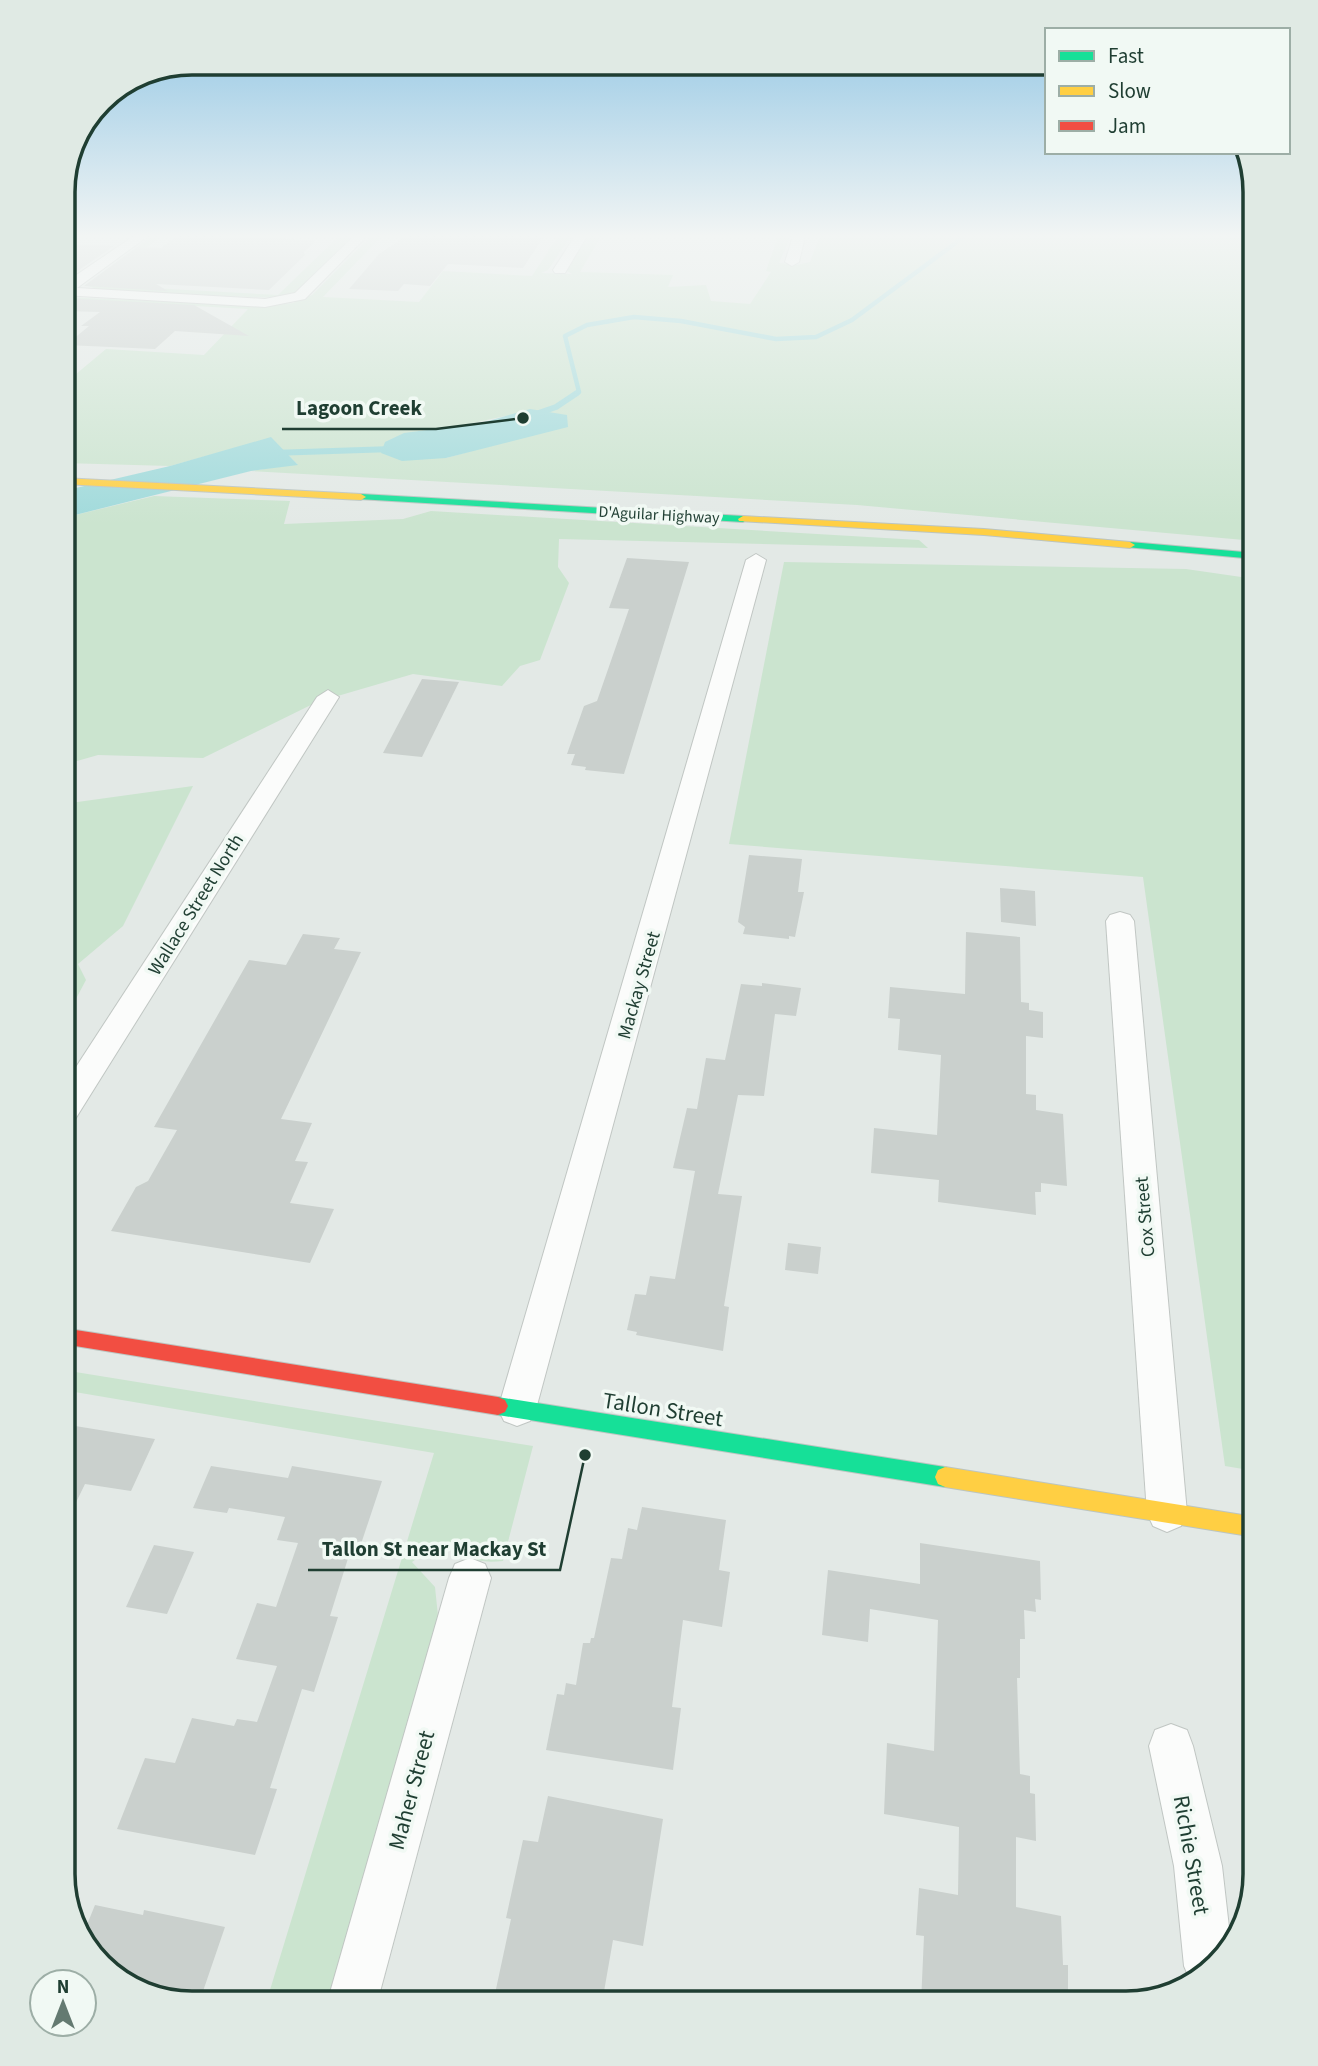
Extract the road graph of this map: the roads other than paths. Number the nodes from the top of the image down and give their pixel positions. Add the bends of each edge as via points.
1 (75, 475) edge
2 (75, 482) edge
3 (1243, 546) edge
4 (1243, 555) edge
5 (756, 560) dead end
6 (328, 697) dead end
7 (1121, 921) dead end
8 (75, 1094) edge
9 (75, 1338) edge
10 (517, 1409) junction
11 (1167, 1513) junction
12 (1243, 1525) edge
13 (471, 1578) dead end
14 (1171, 1746) dead end
15 (1208, 1958) edge
16 (355, 1991) edge

1 - 3 main road, D'Aguilar Highway via 999,525
2 - 4 main road, D'Aguilar Highway via 984,532
5 - 10 street, Mackay Street
6 - 8 street, Wallace Street North
7 - 11 street, Cox Street
9 - 10 main road, Tallon Street
10 - 11 main road, Tallon Street
11 - 12 main road, Tallon Street
13 - 16 street, Maher Street
14 - 15 street, Richie Street via 1198,1866

